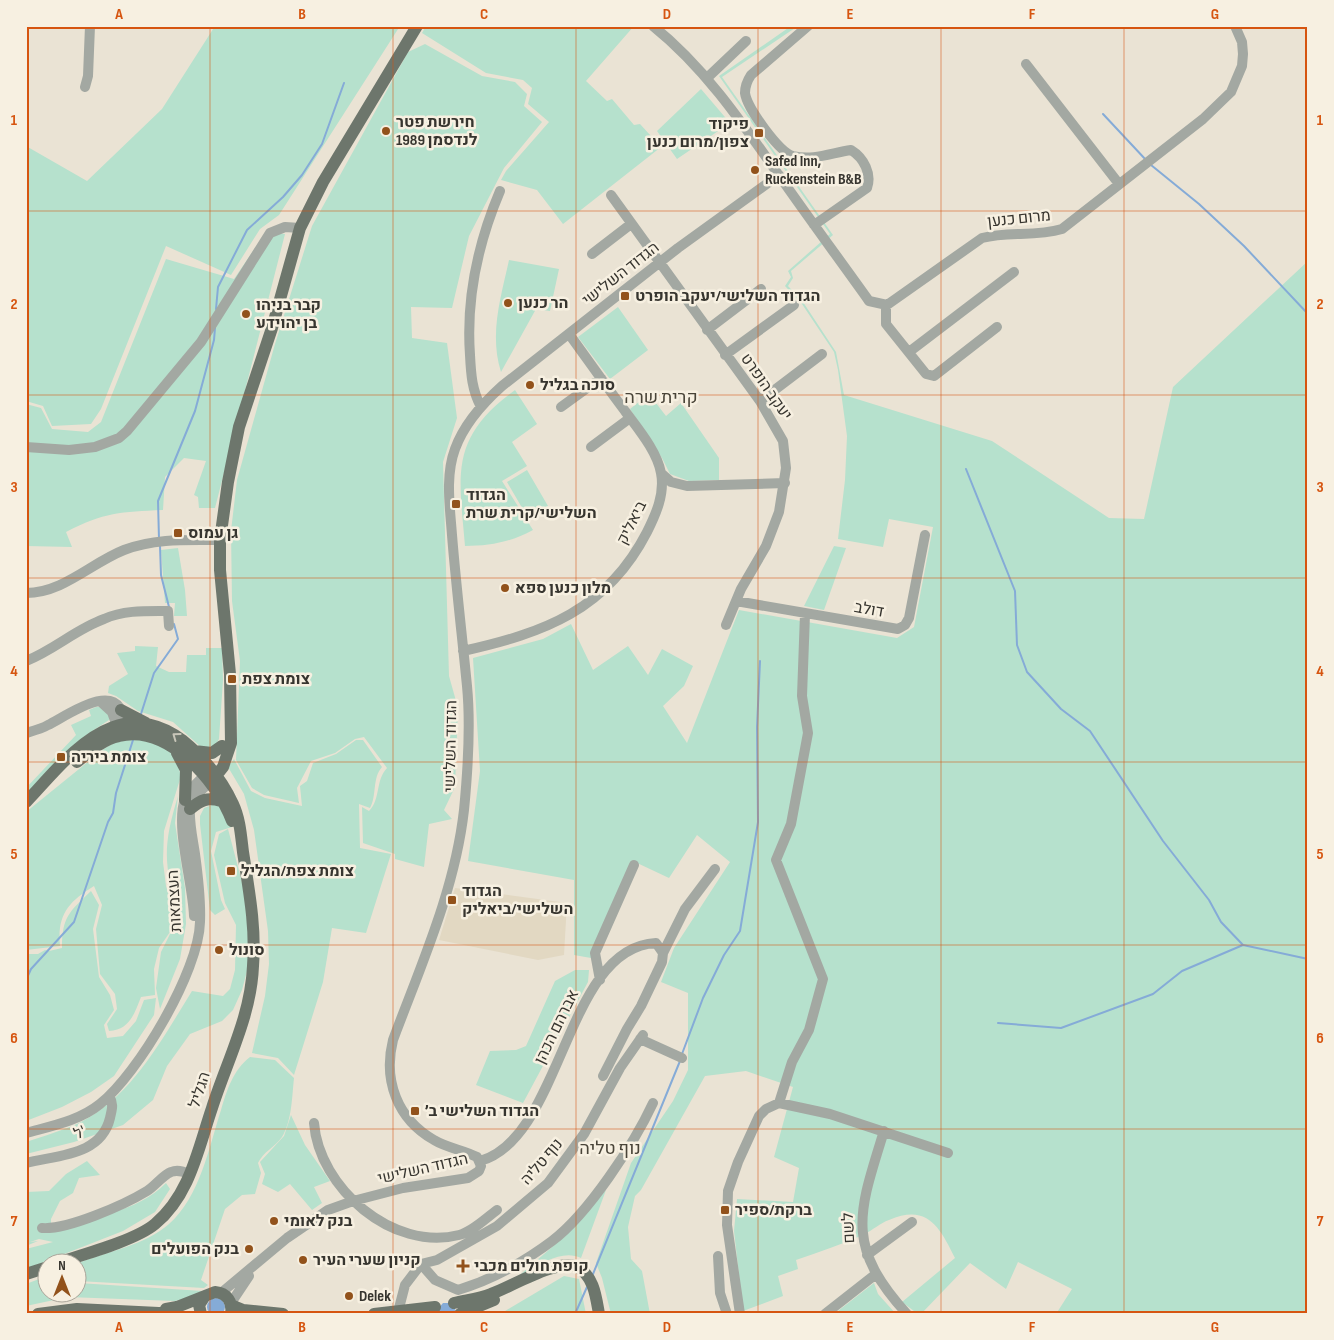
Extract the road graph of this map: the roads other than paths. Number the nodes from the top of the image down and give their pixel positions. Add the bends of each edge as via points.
1 (90, 26) edge
2 (417, 26) edge
3 (653, 26) edge
4 (808, 26) edge
5 (1235, 26) edge
6 (746, 41) dead end
7 (1026, 64) dead end
8 (707, 78) junction
9 (85, 87) dead end
10 (779, 175) junction
11 (1119, 184) junction
12 (500, 191) dead end
13 (611, 194) dead end
14 (631, 224) junction
15 (814, 225) junction
16 (300, 228) junction
17 (592, 254) dead end
18 (659, 264) junction
19 (1014, 272) dead end
20 (761, 289) dead end
21 (794, 305) dead end
22 (886, 305) junction
23 (997, 327) dead end
24 (708, 330) junction
25 (569, 334) junction
26 (909, 352) junction
27 (822, 354) dead end
28 (725, 355) junction
29 (600, 378) junction
30 (760, 401) junction
31 (481, 407) junction
32 (562, 407) dead end
33 (630, 418) junction
34 (26, 446) edge
35 (591, 447) dead end
36 (662, 474) junction
37 (785, 484) junction
38 (925, 535) dead end
39 (220, 540) junction
40 (26, 593) edge
41 (736, 602) junction
42 (805, 614) junction
43 (726, 625) dead end
44 (169, 626) dead end
45 (463, 651) junction
46 (26, 661) edge
47 (99, 700) junction
48 (121, 710) junction
49 (230, 716) junction
50 (146, 723) junction
51 (120, 729) junction
52 (26, 733) edge
53 (222, 746) junction
54 (174, 748) junction
55 (194, 751) junction
56 (211, 776) junction
57 (220, 801) junction
58 (26, 802) edge
59 (188, 804) junction
60 (243, 854) junction
61 (634, 865) dead end
62 (715, 869) dead end
63 (662, 953) junction
64 (600, 980) junction
65 (682, 1058) dead end
66 (603, 1076) dead end
67 (109, 1096) junction
68 (652, 1103) dead end
69 (779, 1103) junction
70 (314, 1123) dead end
71 (884, 1130) junction
72 (26, 1133) edge
73 (948, 1153) dead end
74 (480, 1161) junction
75 (26, 1162) edge
76 (190, 1174) junction
77 (352, 1201) junction
78 (498, 1210) dead end
79 (912, 1222) dead end
80 (42, 1228) dead end
81 (88, 1252) edge
82 (867, 1255) junction
83 (718, 1256) dead end
84 (262, 1260) junction
85 (421, 1264) junction
86 (38, 1270) edge
87 (26, 1274) edge
88 (876, 1274) junction
89 (405, 1285) junction
90 (221, 1293) junction
91 (204, 1296) junction
92 (231, 1307) edge
93 (414, 1310) junction
94 (434, 1310) edge
95 (457, 1310) edge
96 (154, 1312) junction
97 (398, 1312) junction
98 (38, 1314) edge
99 (179, 1314) edge
100 (200, 1314) edge
101 (283, 1314) edge
102 (374, 1314) edge
103 (599, 1314) edge
104 (727, 1314) edge
105 (740, 1314) edge
106 (825, 1314) edge
107 (907, 1314) edge

1 - 9 street
2 - 16 main road via 323,182
3 - 8 street
4 - 15 street via 751,75 745,91 753,112 779,147 790,155 814,158 851,150 869,173 867,188
5 - 11 street, מרום כנען via 1243,54 1242,66 1230,92 1203,119
6 - 8 street
7 - 11 street
8 - 10 street
10 - 15 street
10 - 18 street, הגדוד השלישי
11 - 22 street, מרום כנען via 1062,229 1045,234 1000,233 982,238
12 - 31 street via 485,234 469,308 472,386
13 - 14 street
14 - 17 street
14 - 18 street
15 - 22 street via 869,301
16 - 34 street via 285,226 270,233 201,342 119,438 84,449
16 - 39 main road via 272,328 239,427
18 - 24 street, יעקב הופרט
18 - 25 street, הגדוד השלישי
19 - 26 street
20 - 24 street
21 - 28 street
22 - 26 street via 886,324
23 - 26 street via 934,376 926,374
24 - 28 street, יעקב הופרט
25 - 29 street, ביאליק
25 - 31 street, הגדוד השלישי via 502,386
27 - 30 street
28 - 30 street, יעקב הופרט
29 - 32 street
29 - 33 street, ביאליק
30 - 37 street, יעקב הופרט via 783,441
31 - 45 street, הגדוד השלישי via 460,436 452,459 450,479
33 - 35 street
33 - 36 street, ביאליק
36 - 37 street via 671,482 687,486
36 - 45 street, ביאליק via 660,499 651,524 632,556 603,590 574,613 536,632
37 - 41 street, יעקב הופרט via 766,546
38 - 42 street, דולב via 912,607 905,625 898,629 888,628
39 - 40 street via 169,540 136,546 52,589
39 - 49 main road
41 - 42 street, דולב
41 - 43 street, יעקב הופרט
42 - 69 street via 802,696 808,733 791,824 776,860 823,979 808,1030 792,1062
44 - 46 street via 168,611 113,615 95,622 56,648
45 - 74 street, הגדוד השלישי via 468,750 458,855 394,1040 388,1068 397,1102 416,1126 432,1139 473,1155
47 - 48 street via 114,703
47 - 51 street via 108,706
47 - 52 street
48 - 50 main road
48 - 51 street
49 - 53 main road
49 - 56 main road via 231,743
50 - 51 main road
55 -> 50 main road via 164,728
51 - 54 main road
51 - 58 main road via 81,748
53 - 55 main road via 212,753
53 - 56 main road
54 - 56 main road
54 - 59 main road via 186,770
55 - 56 main road
56 - 57 main road, הגליל
56 - 59 street via 194,786
56 - 60 main road, הגליל via 234,806
57 - 59 main road via 212,798
57 - 60 main road, הגליל via 228,810
59 - 67 street, העצמאות via 182,818 191,881 193,927 183,969 159,1028
60 - 76 main road, הגליל via 255,928 248,1008
61 - 64 street via 595,953
62 - 63 street via 686,909
63 - 64 street, אברהם הכהן via 656,943 632,949 622,955
63 - 66 street via 655,979
64 - 74 street, אברהם הכהן via 582,1006 528,1122 504,1149 492,1158
65 - 85 street, נוף טליה via 641,1037 584,1134 548,1183 497,1226 438,1260
67 - 72 street, העצמאות via 73,1119
67 - 75 street, ל' via 113,1106 108,1124 95,1144
68 - 85 street via 611,1173 553,1240 483,1282 458,1290 435,1280
69 - 71 street
69 - 105 street via 759,1116 728,1191 727,1225
70 - 77 street via 320,1153
71 - 73 street
71 - 82 street, לשם via 863,1204 862,1225
74 - 77 street, הגדוד השלישי via 479,1171 468,1178 414,1186
76 - 80 street via 179,1170 170,1172 130,1201 72,1223 52,1229
76 - 81 main road, הגליל via 170,1208 144,1232
77 - 78 street via 376,1219 414,1235 430,1237 461,1235
77 - 84 street, הגדוד השלישי via 328,1210
79 - 82 street
82 - 88 street, לשם
83 - 104 street via 720,1292
84 - 90 street, הגדוד השלישי
84 - 92 street, הגדוד השלישי
85 - 89 street
86 - 87 main road
88 - 106 street
88 - 107 street, לשם
89 - 93 street via 408,1302
89 - 97 street
90 - 91 main road
90 - 92 main road
91 - 96 main road
91 - 100 main road via 199,1306
92 - 101 main road
93 - 94 main road
93 - 97 main road
94 - 95 main road via 444,1300
95 - 103 main road via 558,1266 576,1266 586,1273 596,1296
96 - 98 main road via 77,1309
96 - 99 main road
97 - 102 main road

